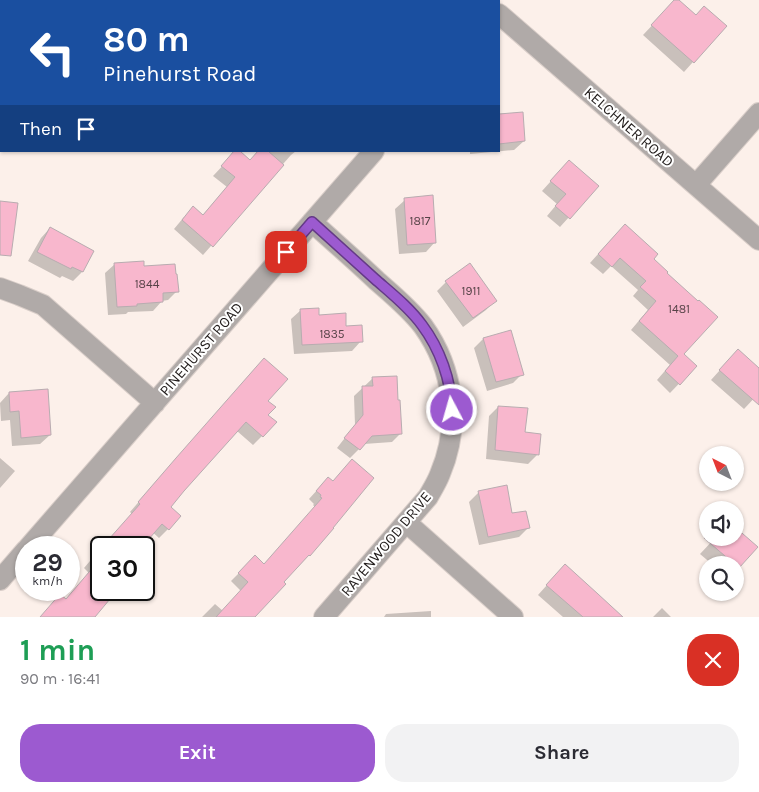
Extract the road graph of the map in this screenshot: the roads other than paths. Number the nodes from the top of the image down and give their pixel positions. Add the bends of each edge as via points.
1 (500, 15) edge
2 (759, 114) edge
3 (373, 152) edge
4 (696, 185) junction
5 (312, 222) junction
6 (759, 240) edge
7 (0, 288) edge
8 (155, 403) junction
9 (407, 523) junction
10 (38, 536) edge
11 (15, 563) edge
12 (0, 580) edge
13 (324, 617) edge
14 (513, 617) edge

1 - 4 street, KELCHNER ROAD
2 - 4 street
3 - 5 street, PINEHURST ROAD
4 - 6 street, KELCHNER ROAD
5 - 8 street, PINEHURST ROAD
5 - 9 street, RAVENWOOD DRIVE via 422,325 446,372 452,397 448,450 428,497
7 - 8 street via 43,305
8 - 10 street, PINEHURST ROAD
9 - 13 street, RAVENWOOD DRIVE
9 - 14 street
11 - 12 street, PINEHURST ROAD

